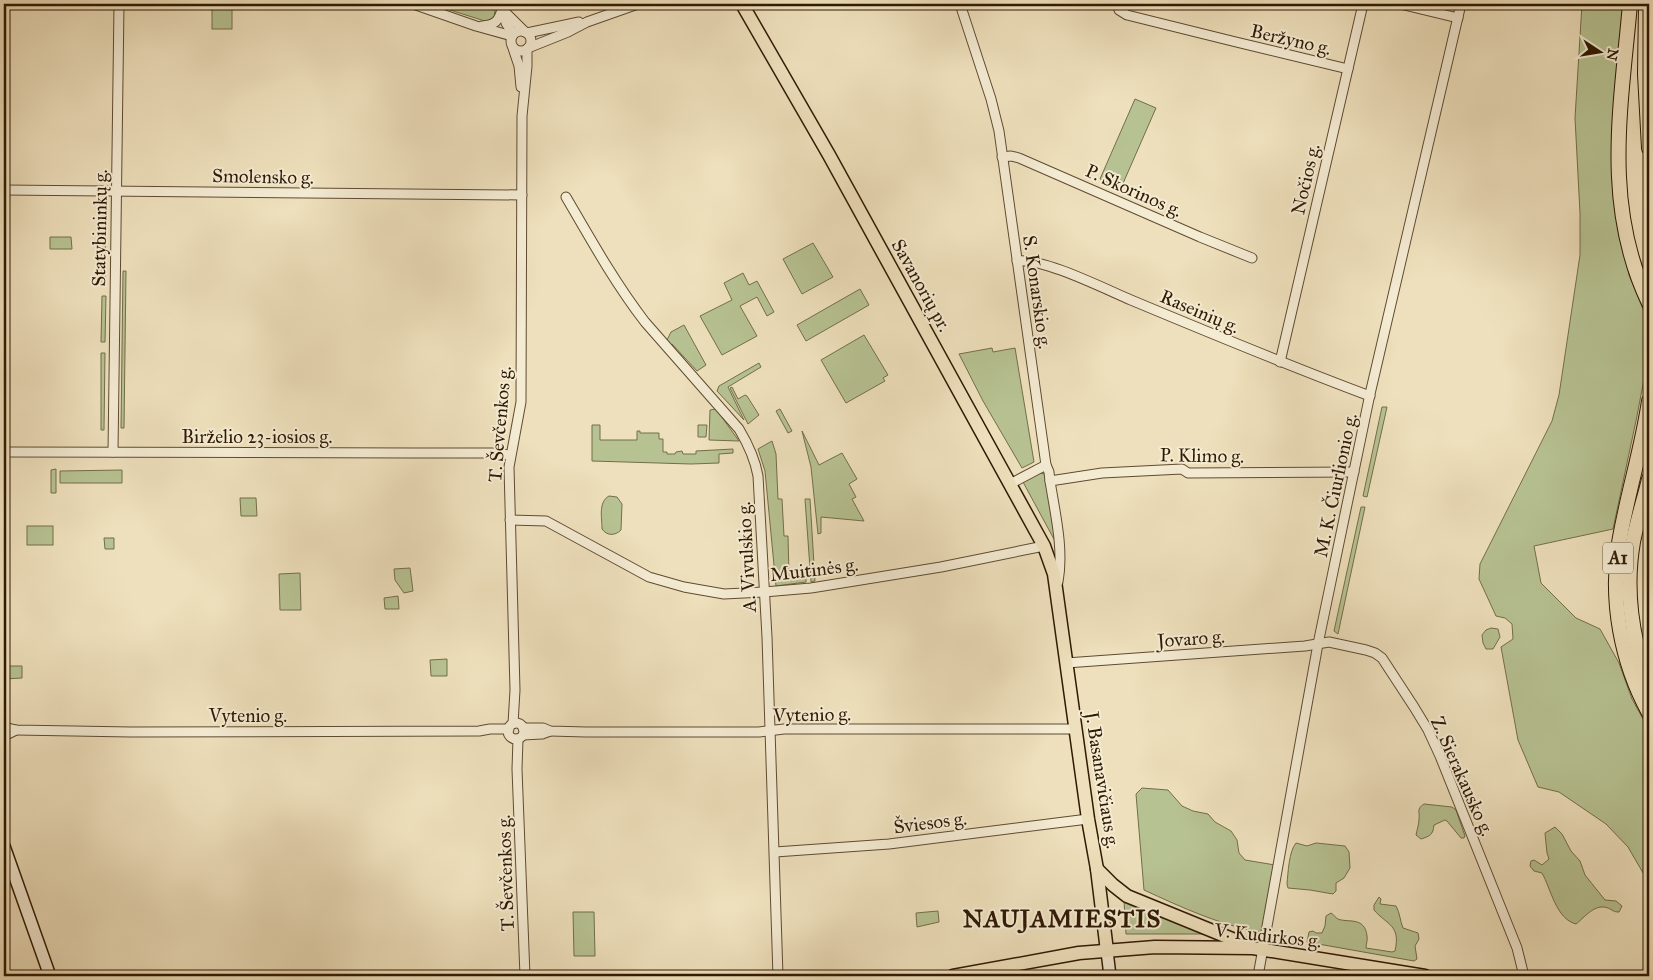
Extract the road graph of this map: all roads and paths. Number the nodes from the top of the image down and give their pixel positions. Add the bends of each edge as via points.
1 (119, 4) edge
2 (413, 4) edge
3 (638, 4) edge
4 (742, 4) edge
5 (960, 4) edge
6 (1118, 4) edge
7 (1363, 4) edge
8 (1400, 4) edge
9 (1461, 4) edge
10 (1630, 4) edge
11 (1646, 4) edge
12 (502, 6) edge
13 (1458, 18) junction
14 (587, 22) junction
15 (476, 26) junction
16 (526, 33) junction
17 (512, 41) junction
18 (527, 48) junction
19 (1348, 69) junction
20 (523, 101) junction
21 (1649, 148) edge
22 (1002, 156) junction
23 (4, 190) edge
24 (116, 190) junction
25 (522, 194) junction
26 (566, 198) dead end
27 (1252, 258) dead end
28 (1017, 261) junction
29 (1649, 302) edge
30 (1280, 362) junction
31 (1370, 396) junction
32 (1649, 401) edge
33 (4, 452) edge
34 (113, 452) junction
35 (510, 455) junction
36 (1046, 465) junction
37 (1354, 472) junction
38 (1649, 479) edge
39 (1050, 481) junction
40 (1010, 484) junction
41 (510, 520) junction
42 (1044, 546) junction
43 (1056, 590) junction
44 (764, 592) junction
45 (1318, 644) junction
46 (1066, 663) junction
47 (1649, 682) edge
48 (1649, 713) edge
49 (4, 727) edge
50 (1075, 729) junction
51 (16, 730) junction
52 (770, 730) junction
53 (516, 731) junction
54 (4, 736) edge
55 (1088, 819) junction
56 (4, 846) edge
57 (775, 852) junction
58 (1098, 870) junction
59 (8, 874) edge
60 (1258, 949) junction
61 (1107, 950) junction
62 (50, 976) edge
63 (526, 976) edge
64 (778, 976) edge
65 (953, 976) edge
66 (1110, 976) edge
67 (1258, 976) edge
68 (1424, 976) edge
69 (1524, 976) edge

1 - 24 street, Statybininkų g.
2 - 15 street
3 - 14 street
4 - 40 main road, Savanorių pr. via 830,155
5 - 22 street, S. Konarskio g. via 991,99
6 - 19 street, Beržyno g. via 1119,10 1127,15
7 - 19 street, Nočios g.
8 - 13 street
9 - 13 street, M. K. Čiurlionio g.
10 - 29 highway via 1618,162 1626,236
11 - 21 highway
12 - 15 street via 495,24
12 - 16 street via 511,20
12 - 17 street, T. Ševčenkos g.
13 - 31 street, M. K. Čiurlionio g.
14 - 16 street
14 - 18 street
15 - 17 street
16 - 17 street via 518,32
16 - 18 street via 530,39
17 - 18 street via 521,51
17 - 20 street, T. Ševčenkos g.
18 - 20 street, T. Ševčenkos g.
19 - 30 street, Nočios g.
20 - 25 street, T. Ševčenkos g.
22 - 27 street, P. Skorinos g. via 1019,158
22 - 28 street, S. Konarskio g.
23 - 24 street, Smolensko g.
24 - 25 street, Smolensko g.
24 - 34 street, Statybininkų g.
25 - 35 street, T. Ševčenkos g. via 521,402
26 - 44 street, A. Vivulskio g. via 632,305 739,429 750,448 758,476
28 - 30 street, Raseinių g. via 1028,260 1067,273
28 - 36 street, S. Konarskio g.
30 - 31 street, Raseinių g.
31 - 37 street, M. K. Čiurlionio g.
32 - 48 highway, A1 via 1619,544 1617,576 1624,649
33 - 34 street, Birželio 23-iosios g.
34 - 35 street, Birželio 23-iosios g.
35 - 41 street, T. Ševčenkos g.
36 - 39 street, S. Konarskio g.
36 - 40 street
37 - 39 street, P. Klimo g. via 1188,473 1182,469 1102,473
37 - 45 street, M. K. Čiurlionio g.
38 - 47 highway, A1 via 1633,544 1630,596 1637,646
39 - 43 street, S. Konarskio g. via 1059,548 1060,570
40 - 42 main road, Savanorių pr.
41 - 44 street, Muitinės g. via 546,521 649,578 666,583 724,594
41 - 53 street, T. Ševčenkos g.
42 - 43 main road, Savanorių pr.
42 - 44 street, Muitinės g. via 907,573
43 - 46 main road, J. Basanavičiaus g.
44 - 52 street, A. Vivulskio g.
45 - 46 street, Jovaro g.
45 - 60 street, M. K. Čiurlionio g.
45 - 69 street, Z. Sierakausko g. via 1329,642 1375,653 1388,666 1414,707 1444,764 1517,948
46 - 50 main road, J. Basanavičiaus g.
49 - 51 street, Vytenio g.
50 - 52 street, Vytenio g.
50 - 55 main road, J. Basanavičiaus g.
51 - 53 street, Vytenio g.
51 - 54 street, Vytenio g.
52 - 53 street, Vytenio g. via 550,731 543,728
52 - 57 street, A. Vivulskio g.
53 - 63 street, T. Ševčenkos g.
55 - 57 street, Šviesos g. via 889,844
55 - 58 main road, J. Basanavičiaus g.
56 - 59 main road
57 - 64 street, A. Vivulskio g.
58 - 60 main road via 1127,896
58 - 61 main road, J. Basanavičiaus g.
59 - 62 main road
60 - 61 main road, V. Kudirkos g. via 1155,947
60 - 67 street, M. K. Čiurlionio g.
60 - 68 main road, V. Kudirkos g.
61 - 65 main road, V. Kudirkos g.
61 - 66 main road, J. Basanavičiaus g.

